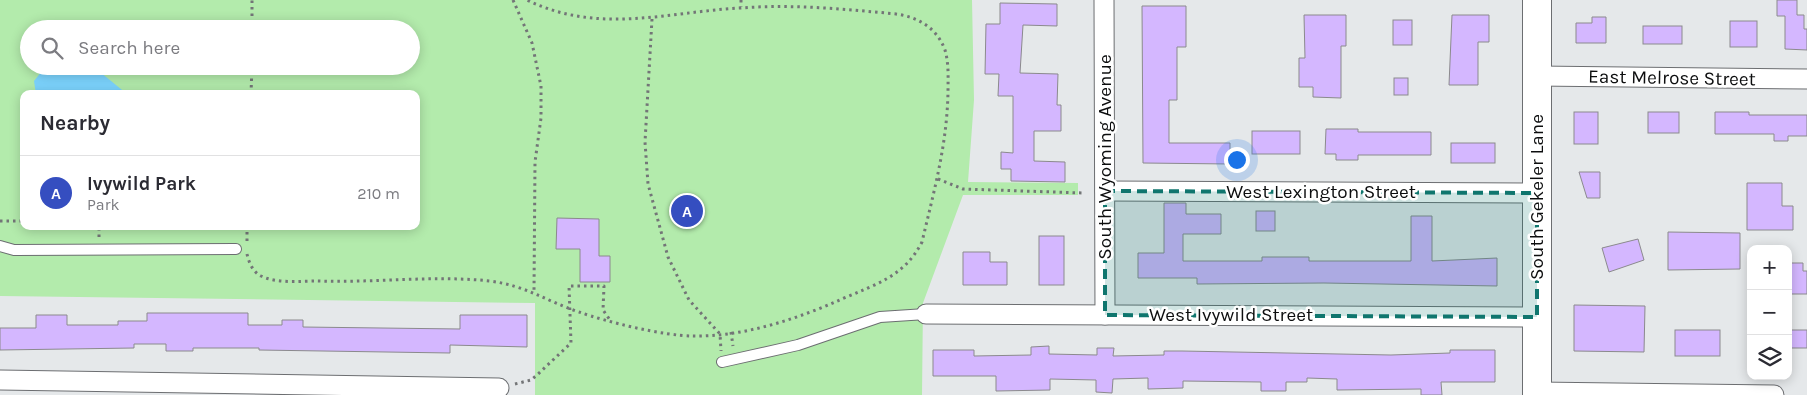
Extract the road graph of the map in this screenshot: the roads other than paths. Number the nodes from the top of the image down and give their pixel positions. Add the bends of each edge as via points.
1 (1104, 0) edge
2 (1537, 0) edge
3 (1537, 76) junction
4 (1807, 79) edge
5 (1105, 191) junction
6 (1537, 193) junction
7 (0, 246) edge
8 (236, 249) dead end
9 (926, 314) joint
10 (1105, 315) junction
11 (1537, 317) junction
12 (722, 362) dead end
13 (0, 380) edge
14 (499, 388) dead end
15 (1537, 393) edge
16 (1678, 394) edge
17 (1774, 395) edge

1 - 5 street, South Wyoming Avenue
2 - 3 street, South Gekeler Lane
3 - 4 street, East Melrose Street
3 - 6 street, South Gekeler Lane
5 - 6 street, West Lexington Street
5 - 10 street, South Wyoming Avenue
6 - 11 street, South Gekeler Lane
7 - 8 lane via 14,250
9 - 10 street, West Ivywild Street
9 - 12 lane via 880,317 798,345
10 - 11 street, West Ivywild Street
11 - 15 street, South Gekeler Lane
13 - 14 street
15 - 16 street
16 - 17 street

